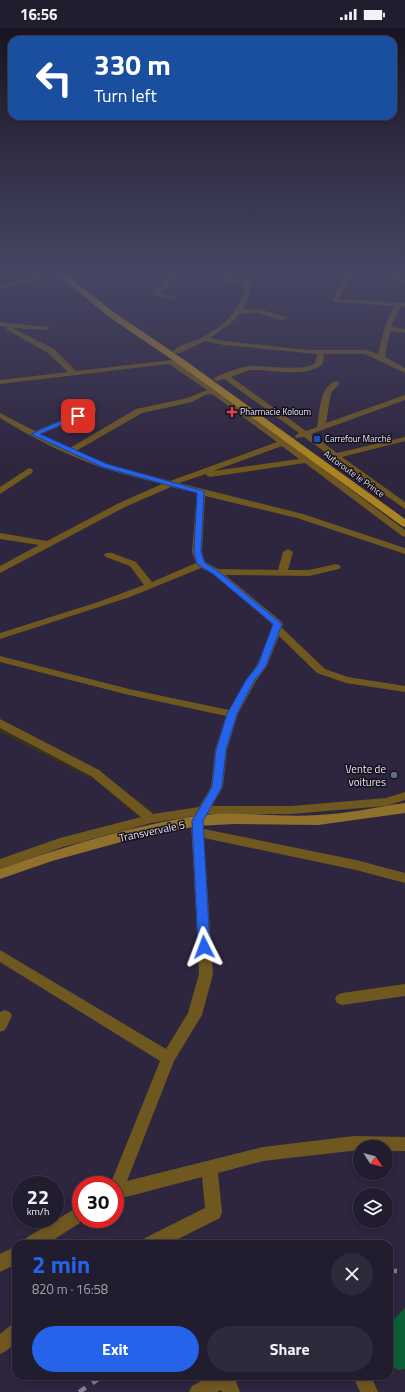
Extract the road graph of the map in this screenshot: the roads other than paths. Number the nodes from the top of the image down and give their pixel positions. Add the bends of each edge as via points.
1 (22, 336) edge
2 (143, 336) edge
3 (154, 336) edge
4 (210, 336) edge
5 (386, 336) edge
6 (204, 339) junction
7 (177, 351) junction
8 (321, 352) junction
9 (382, 358) junction
10 (180, 361) junction
11 (171, 362) junction
12 (405, 371) edge
13 (75, 374) junction
14 (221, 378) junction
15 (0, 382) edge
16 (336, 383) dead end
17 (213, 390) junction
18 (405, 397) edge
19 (93, 410) dead end
20 (0, 415) edge
21 (321, 428) junction
22 (34, 434) junction
23 (294, 438) junction
24 (405, 438) edge
25 (70, 451) junction
26 (331, 457) junction
27 (312, 460) junction
28 (29, 471) dead end
29 (188, 478) junction
30 (172, 483) junction
31 (0, 491) edge
32 (201, 492) junction
33 (404, 504) edge
34 (405, 514) edge
35 (405, 524) edge
36 (405, 534) edge
37 (0, 536) edge
38 (47, 544) junction
39 (405, 551) edge
40 (288, 552) dead end
41 (109, 555) dead end
42 (201, 564) junction
43 (336, 567) dead end
44 (0, 570) edge
45 (216, 572) junction
46 (282, 573) junction
47 (150, 586) junction
48 (276, 628) junction
49 (0, 636) edge
50 (0, 659) edge
51 (405, 689) edge
52 (232, 714) junction
53 (0, 723) edge
54 (405, 796) edge
55 (405, 808) edge
56 (151, 819) junction
57 (200, 821) junction
58 (0, 864) edge
59 (0, 874) edge
60 (405, 878) edge
61 (0, 954) edge
62 (405, 990) edge
63 (342, 999) dead end
64 (168, 1058) junction
65 (405, 1144) edge
66 (209, 1168) junction
67 (121, 1176) edge
68 (124, 1190) edge
69 (72, 1219) edge
70 (38, 1240) edge
71 (159, 1240) edge
72 (12, 1256) edge
73 (0, 1264) edge
74 (12, 1335) edge
75 (0, 1345) edge
76 (364, 1380) edge
77 (228, 1382) edge
78 (198, 1392) edge
79 (369, 1392) edge

1 - 13 street via 51,351
2 - 10 main road, Autoroute le Prince
3 - 7 main road, Autoroute le Prince
4 - 6 street
5 - 9 street
6 - 7 street
6 - 8 street
7 - 14 main road, Autoroute le Prince
8 - 9 street via 366,352
8 - 14 street via 320,363 305,369 250,368
9 - 12 street
10 - 11 street
10 - 23 main road, Autoroute le Prince
11 - 13 street
11 - 17 street
13 - 15 street
14 - 23 main road, Autoroute le Prince
16 - 21 street via 327,393
17 - 23 street
17 - 25 street via 189,400 139,411
18 - 21 street
19 - 22 street
20 - 22 street
21 - 23 street
22 - 25 street
23 - 26 main road, Autoroute le Prince
23 - 27 main road, Autoroute le Prince
23 - 29 street
24 - 26 street
25 - 30 street via 105,466
26 - 33 street
26 - 34 main road, Autoroute le Prince
27 - 29 street via 236,469
27 - 35 main road, Autoroute le Prince
27 - 36 street
28 - 31 street
29 - 30 street
30 - 32 street
30 - 38 street via 122,505
32 - 39 street via 300,516
32 - 42 street via 197,552
37 - 38 street
38 - 44 street
40 - 46 street
41 - 47 street via 133,564
42 - 45 street
42 - 47 street
43 - 46 street via 309,573
45 - 46 street
45 - 48 street via 278,624
47 - 49 street
48 - 51 street via 321,671 346,680
48 - 52 street via 262,666
50 - 52 street via 129,692
52 - 57 street via 221,750 217,787
53 - 56 street via 95,773
54 - 57 street via 386,802
55 - 57 main road, Transvervale 5 via 318,820
56 - 57 street
56 - 58 street via 60,843
57 - 59 main road, Transvervale 5 via 121,837
57 - 60 street
57 - 64 street via 206,974 194,1015
61 - 64 street
62 - 63 street
64 - 67 street
65 - 66 street via 354,1143 263,1154
66 - 68 street
66 - 71 street via 214,1212
69 - 70 street
72 - 73 street
74 - 75 street
76 - 79 street
77 - 78 street

